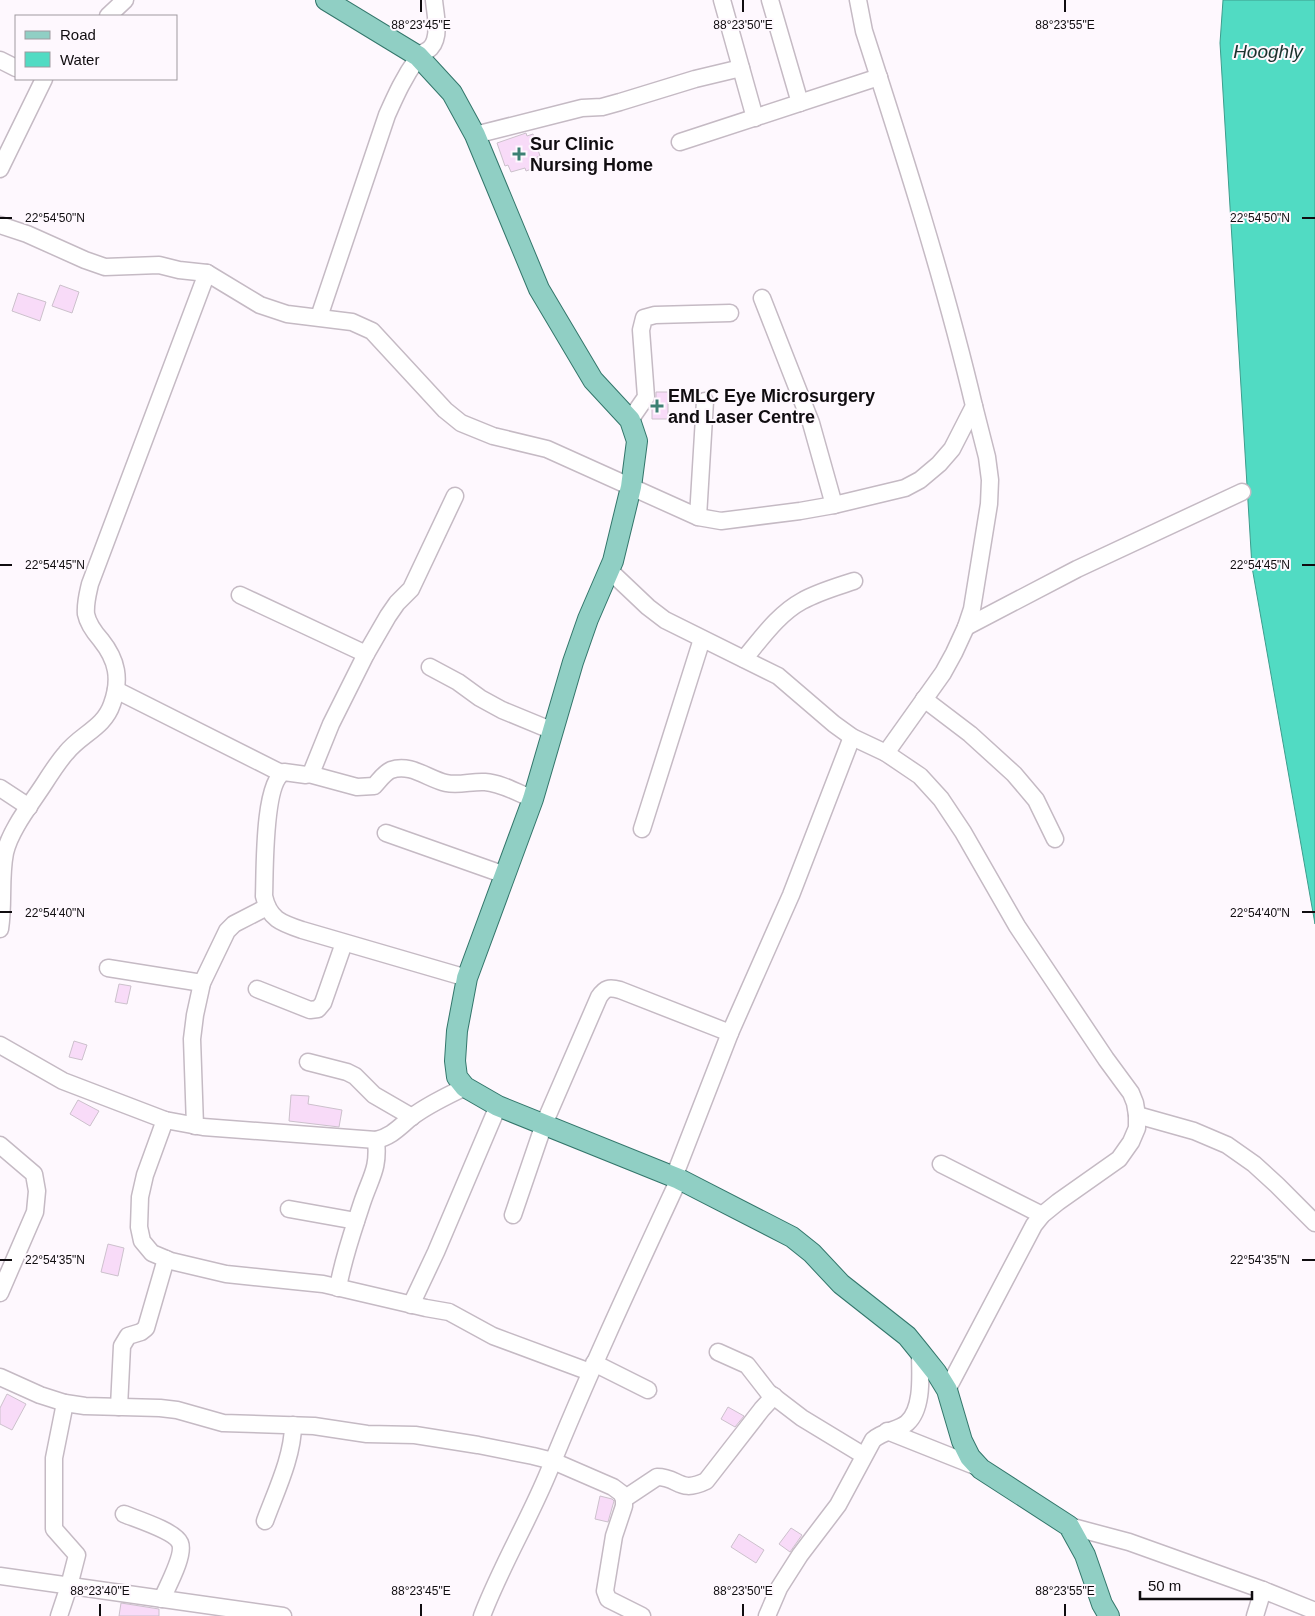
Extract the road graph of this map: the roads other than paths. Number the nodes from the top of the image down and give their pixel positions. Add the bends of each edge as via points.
1 (125, 0) edge
2 (326, 0) edge
3 (434, 0) edge
4 (722, 0) edge
5 (770, 0) edge
6 (858, 0) edge
7 (109, 15) edge
8 (418, 56) junction
9 (0, 60) edge
10 (15, 68) edge
11 (741, 68) junction
12 (879, 77) junction
13 (43, 80) edge
14 (800, 103) junction
15 (754, 118) junction
16 (475, 135) junction
17 (680, 142) dead end
18 (0, 169) edge
19 (0, 226) edge
20 (207, 273) junction
21 (762, 298) dead end
22 (730, 313) dead end
23 (319, 317) junction
24 (705, 401) dead end
25 (974, 406) junction
26 (630, 420) junction
27 (631, 487) junction
28 (1242, 492) dead end
29 (455, 496) dead end
30 (834, 505) junction
31 (698, 518) junction
32 (610, 570) junction
33 (854, 581) dead end
34 (240, 594) dead end
35 (966, 626) junction
36 (702, 638) junction
37 (366, 654) junction
38 (744, 659) junction
39 (430, 666) dead end
40 (116, 690) junction
41 (924, 699) junction
42 (553, 731) junction
43 (852, 737) junction
44 (886, 753) junction
45 (282, 773) junction
46 (309, 774) junction
47 (0, 788) edge
48 (533, 799) junction
49 (29, 807) junction
50 (642, 829) dead end
51 (386, 833) dead end
52 (1055, 839) dead end
53 (3, 850) edge
54 (504, 875) junction
55 (267, 907) junction
56 (0, 929) edge
57 (344, 943) junction
58 (108, 968) dead end
59 (468, 978) junction
60 (202, 983) junction
61 (257, 989) dead end
62 (730, 1033) junction
63 (0, 1045) edge
64 (308, 1062) dead end
65 (465, 1087) junction
66 (498, 1106) junction
67 (1138, 1115) junction
68 (412, 1117) junction
69 (165, 1120) junction
70 (544, 1124) junction
71 (195, 1126) junction
72 (376, 1140) junction
73 (0, 1145) edge
74 (942, 1164) dead end
75 (676, 1178) junction
76 (289, 1209) dead end
77 (513, 1216) dead end
78 (1042, 1216) junction
79 (356, 1221) junction
80 (1315, 1223) edge
81 (166, 1259) junction
82 (338, 1288) junction
83 (0, 1293) edge
84 (411, 1305) junction
85 (718, 1352) dead end
86 (920, 1352) junction
87 (592, 1368) junction
88 (0, 1377) edge
89 (648, 1390) dead end
90 (947, 1390) junction
91 (774, 1396) junction
92 (65, 1402) junction
93 (119, 1407) junction
94 (293, 1425) junction
95 (887, 1431) junction
96 (863, 1455) junction
97 (553, 1461) junction
98 (981, 1469) junction
99 (624, 1499) junction
100 (124, 1514) dead end
101 (265, 1521) dead end
102 (1069, 1526) junction
103 (0, 1576) edge
104 (70, 1586) junction
105 (1263, 1590) junction
106 (162, 1599) junction
107 (204, 1610) edge
108 (1315, 1611) edge
109 (1102, 1612) edge
110 (59, 1616) edge
111 (284, 1616) edge
112 (482, 1616) edge
113 (642, 1616) edge
114 (767, 1616) edge
115 (1255, 1616) edge

1 - 7 street
2 - 8 main road
3 - 8 street via 435,39 429,50
4 - 11 street
5 - 14 street
6 - 12 street
8 - 16 main road via 452,93
8 - 23 street via 400,84 387,115
9 - 10 street
11 - 15 street
11 - 16 street via 602,107 582,108
12 - 14 street
12 - 25 street via 926,225
13 - 18 street
14 - 15 street
15 - 17 street
16 - 26 main road via 539,289 593,380
19 - 20 street via 105,267 159,265
20 - 23 street via 260,305 287,314
20 - 40 street via 86,601 86,614 92,629 115,662
21 - 30 street via 811,424
22 - 26 street via 644,318 640,330 646,397
23 - 27 street via 352,322 372,331 461,423 493,436 547,450
24 - 31 street
25 - 30 street via 952,450 920,480 905,488
25 - 35 street via 990,480 972,608
26 - 27 main road via 637,441
27 - 31 street
27 - 32 main road
28 - 35 street via 1077,569
29 - 37 street via 411,589 388,616
30 - 31 street via 721,521
32 - 36 street via 665,620
32 - 42 main road via 582,636
33 - 38 street via 801,602 780,617
34 - 37 street
35 - 41 street via 947,666
36 - 38 street
36 - 50 street
37 - 46 street
38 - 43 street via 778,676 820,714
39 - 42 street via 502,710
40 - 45 street
40 - 49 street via 112,706 103,720 73,744
41 - 44 street
41 - 52 street via 970,734 1014,774 1036,800
42 - 48 main road
43 - 44 street
43 - 62 street via 791,895
44 - 67 street via 920,776 941,799 1017,926 1130,1093
45 - 46 street
45 - 55 street via 273,787 267,818 264,896
46 - 48 street via 365,787 374,786 391,770 410,769 439,782 484,782
47 - 49 street
48 - 54 main road
49 - 53 street
51 - 54 street
53 - 56 street
54 - 59 main road
55 - 57 street via 287,925
55 - 60 street via 234,924 228,931
57 - 59 street
57 - 61 street via 318,1009 310,1010
58 - 60 street
59 - 65 main road via 457,1031 455,1061 457,1077
60 - 71 street via 192,1039
62 - 70 street via 620,990 606,989 599,997
62 - 75 street
63 - 69 street via 64,1081
64 - 68 street via 355,1076 374,1095
65 - 66 main road
65 - 68 street
66 - 70 main road
66 - 84 street
67 - 78 street via 1138,1128 1119,1159
67 - 80 street via 1227,1145 1254,1164
68 - 72 street via 391,1135
69 - 71 street
69 - 81 street via 140,1197 138,1227 142,1241 152,1253
70 - 75 main road
70 - 77 street
71 - 72 street
72 - 79 street via 375,1172
73 - 83 street via 34,1174 37,1191 35,1212
74 - 78 street
75 - 86 main road via 792,1238 812,1253 841,1284 906,1336
75 - 87 street
76 - 79 street
78 - 90 street via 1026,1240
79 - 82 street
81 - 82 street via 226,1274 298,1280
81 - 93 street via 146,1328 128,1336 122,1346
82 - 84 street
84 - 87 street via 449,1312 493,1336
85 - 91 street via 747,1364
86 - 90 main road
86 - 95 street via 919,1400 914,1414 906,1424
87 - 89 street
87 - 97 street
88 - 92 street
90 - 98 main road via 962,1441
91 - 96 street via 802,1418
91 - 99 street via 706,1481 689,1486 658,1477
92 - 93 street
92 - 104 street via 54,1458 54,1529 77,1555
93 - 94 street via 177,1410 223,1423
94 - 97 street via 367,1434 415,1435
94 - 101 street via 290,1452
95 - 96 street via 873,1440
95 - 98 street
96 - 114 street via 838,1505 800,1555 779,1588
97 - 99 street via 613,1487
97 - 112 street
98 - 102 main road
99 - 113 street via 605,1591 608,1599
100 - 106 street via 174,1536 180,1543 180,1556
102 - 105 street via 1129,1542
102 - 109 main road via 1085,1555
103 - 104 street
104 - 106 street
104 - 110 street
105 - 108 street
105 - 115 street
106 - 107 street
107 - 111 street

